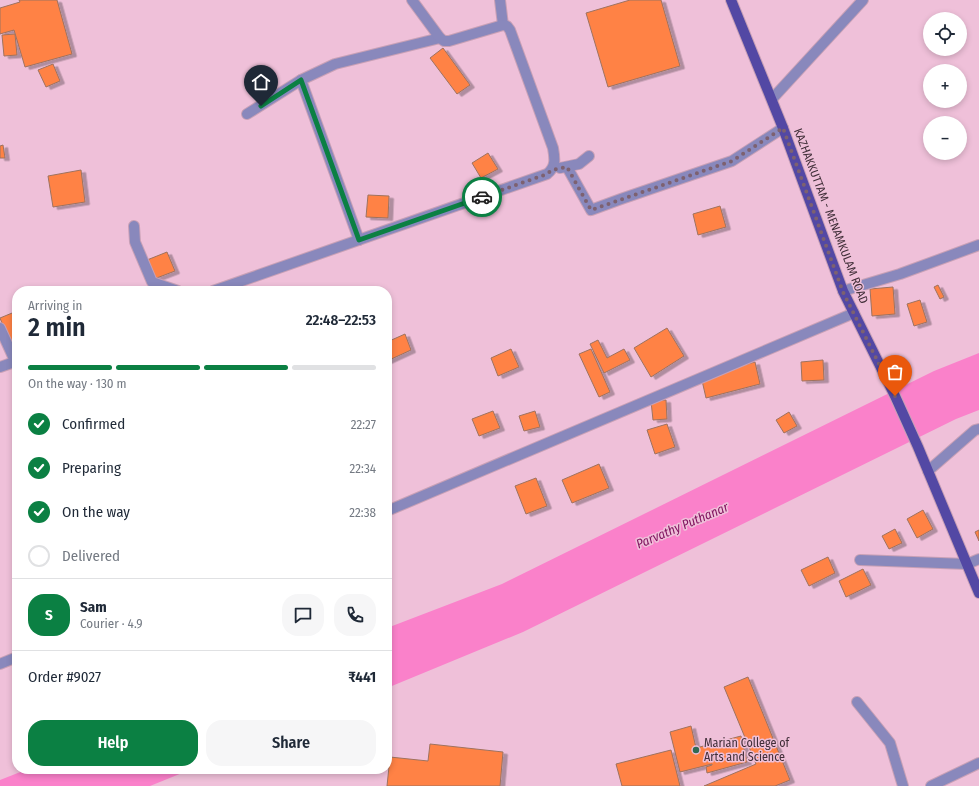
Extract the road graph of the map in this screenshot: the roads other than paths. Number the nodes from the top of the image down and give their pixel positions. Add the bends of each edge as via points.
1 (412, 0) edge
2 (500, 0) edge
3 (731, 0) edge
4 (863, 0) edge
5 (503, 25) junction
6 (440, 38) junction
7 (301, 80) junction
8 (772, 99) junction
9 (247, 114) dead end
10 (783, 128) junction
11 (589, 156) dead end
12 (567, 167) junction
13 (552, 170) junction
14 (134, 226) dead end
15 (359, 240) junction
16 (979, 245) edge
17 (164, 286) edge
18 (227, 286) edge
19 (843, 292) junction
20 (854, 313) junction
21 (0, 328) edge
22 (12, 353) edge
23 (12, 362) edge
24 (0, 367) edge
25 (979, 429) edge
26 (928, 471) junction
27 (392, 509) edge
28 (979, 559) edge
29 (860, 560) dead end
30 (967, 564) junction
31 (979, 593) edge
32 (12, 659) edge
33 (0, 664) edge
34 (857, 702) dead end
35 (979, 763) edge
36 (903, 786) edge
37 (931, 786) edge

1 - 6 street
2 - 5 street
3 - 8 main road, KAZHAKKUTTAM - MENAMKULAM ROAD
4 - 8 street
5 - 6 street via 450,41
5 - 13 street via 510,30 553,148 555,164
6 - 7 street via 334,64
7 - 9 street
7 - 15 street
8 - 10 main road, KAZHAKKUTTAM - MENAMKULAM ROAD
10 - 12 street via 732,161 591,210
10 - 19 main road, KAZHAKKUTTAM - MENAMKULAM ROAD
11 - 12 street via 580,164
12 - 13 street
13 - 15 street via 547,174
14 - 17 street via 135,242 152,282
15 - 18 street
16 - 19 street
19 - 20 main road, KAZHAKKUTTAM - MENAMKULAM ROAD
20 - 26 main road, KAZHAKKUTTAM - MENAMKULAM ROAD
20 - 27 street
21 - 22 street
23 - 24 street
25 - 26 street
26 - 30 main road, KAZHAKKUTTAM - MENAMKULAM ROAD
28 - 30 street
29 - 30 street
30 - 31 main road, KAZHAKKUTTAM - MENAMKULAM ROAD
32 - 33 street
34 - 36 street via 890,743
35 - 37 street

